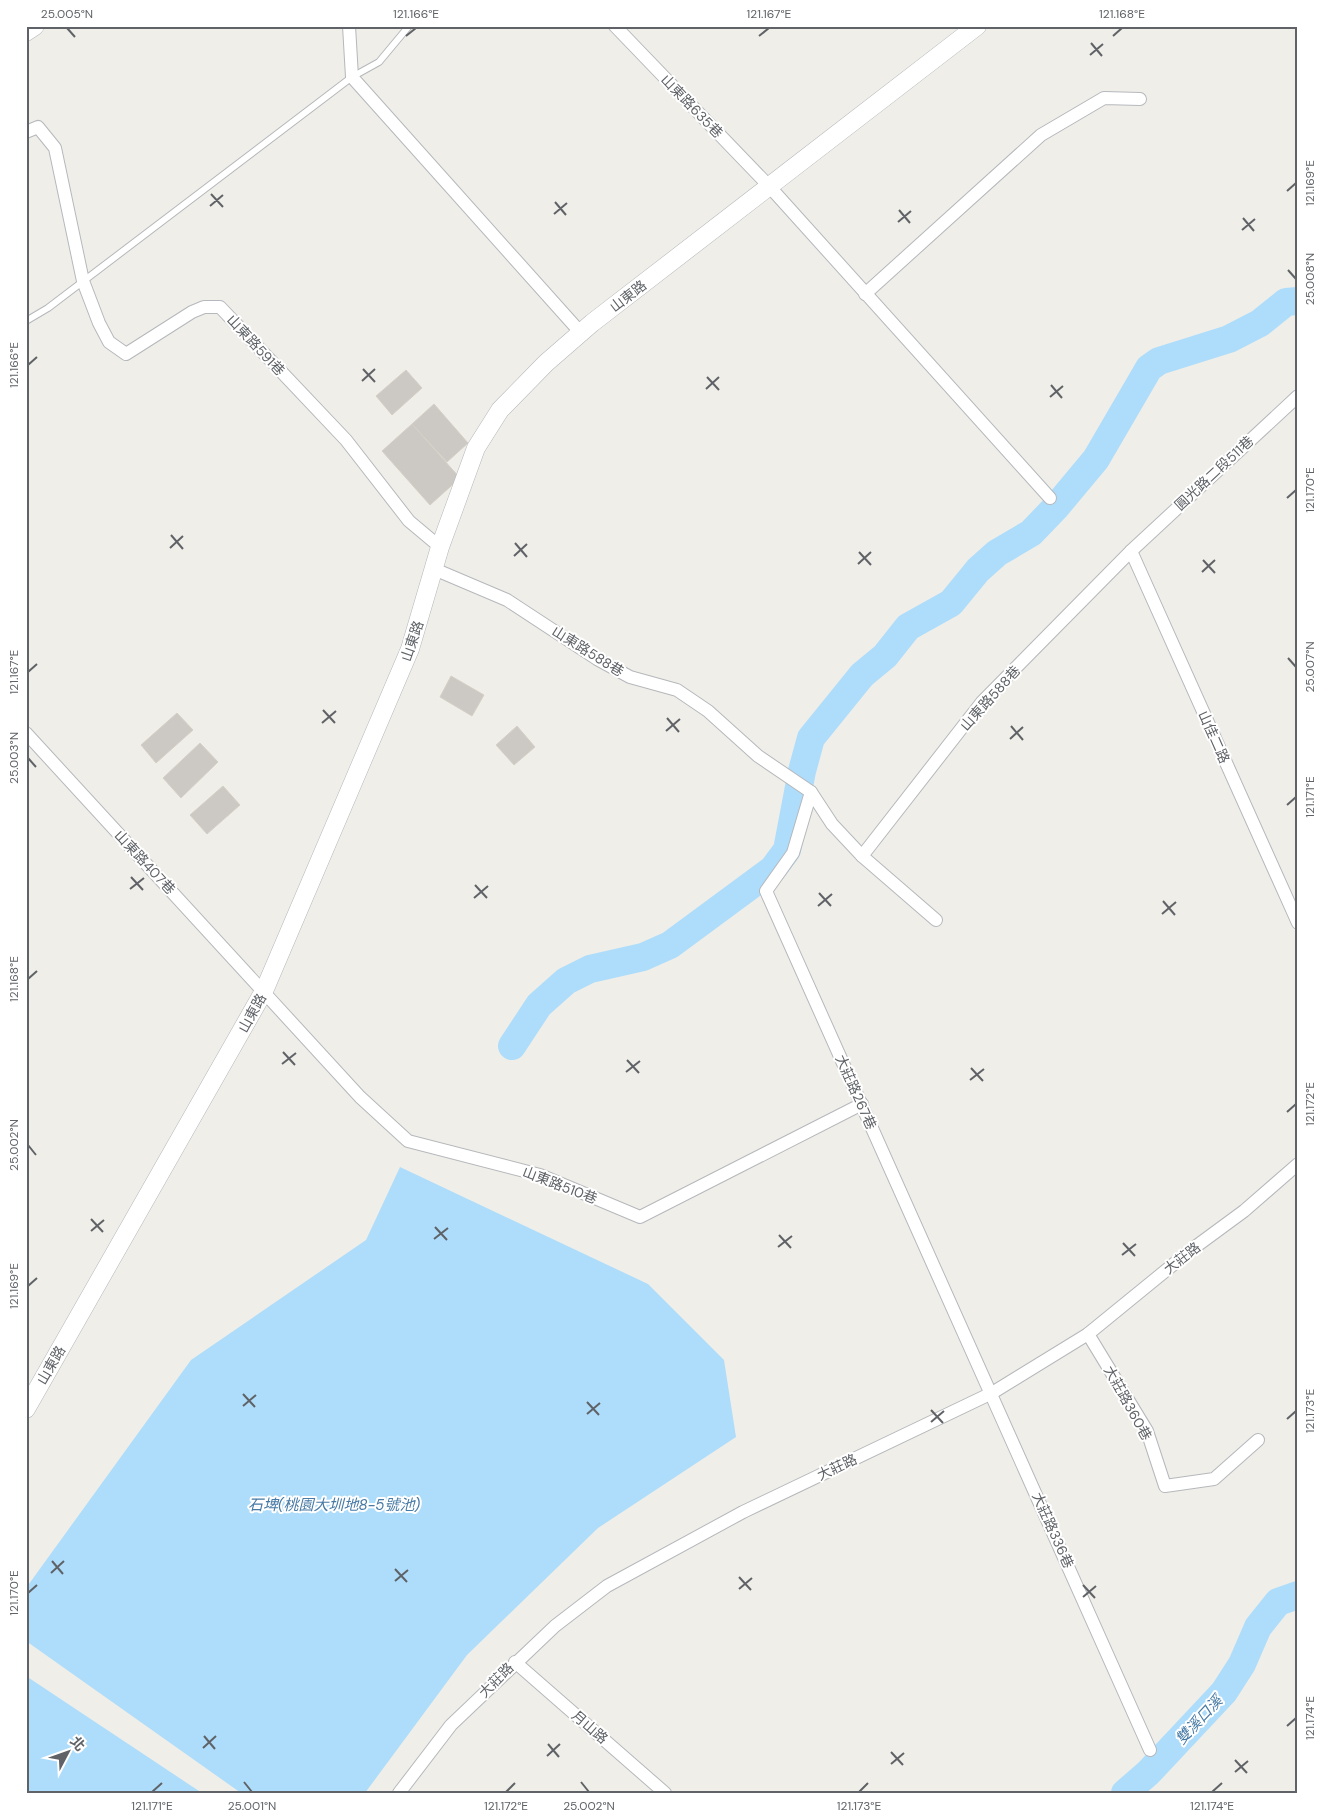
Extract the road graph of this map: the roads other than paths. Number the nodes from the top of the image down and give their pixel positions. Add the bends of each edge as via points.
1 (35, 26) edge
2 (349, 26) edge
3 (409, 26) edge
4 (615, 26) edge
5 (977, 26) edge
6 (26, 32) edge
7 (352, 78) junction
8 (1140, 99) dead end
9 (26, 132) edge
10 (769, 186) junction
11 (83, 281) junction
12 (865, 294) junction
13 (26, 321) edge
14 (581, 333) junction
15 (1298, 396) edge
16 (1050, 498) dead end
17 (440, 547) junction
18 (1131, 551) junction
19 (434, 569) junction
20 (26, 733) edge
21 (811, 792) junction
22 (862, 856) junction
23 (936, 920) dead end
24 (1298, 923) edge
25 (264, 991) junction
26 (862, 1104) junction
27 (1298, 1164) edge
28 (1088, 1334) junction
29 (992, 1393) junction
30 (26, 1409) edge
31 (1258, 1440) dead end
32 (515, 1662) junction
33 (1150, 1750) dead end
34 (399, 1793) edge
35 (665, 1793) edge

1 - 6 street
2 - 7 street
3 - 7 lane via 379,62
4 - 10 street, 山東路635巷
5 - 10 street, 山東路
7 - 11 lane
7 - 14 street
8 - 12 street via 1104,98 1040,135
9 - 11 street, 山東路591巷 via 38,127 55,148
10 - 12 street, 山東路635巷
10 - 14 street, 山東路
11 - 13 lane
11 - 17 street, 山東路591巷 via 109,342 126,354 192,312 204,307 220,307 346,440 409,521
12 - 16 street, 山東路635巷
14 - 17 street, 山東路 via 500,410 476,448
15 - 18 street, 圓光路二段511巷
17 - 19 street, 山東路
18 - 22 street, 山東路588巷 via 982,702
18 - 24 street, 山佳二路
19 - 21 street, 山東路588巷 via 507,600 630,677 677,690 708,710 758,756
19 - 25 street, 山東路 via 410,649
20 - 25 street, 山東路407巷
21 - 22 street via 832,824
21 - 26 street, 大莊路267巷 via 793,852 766,891
22 - 23 street
25 - 26 street, 山東路510巷 via 360,1097 408,1141 540,1174 640,1217
25 - 30 street, 山東路
26 - 29 street, 大莊路267巷
27 - 28 street, 大莊路 via 1244,1211
28 - 29 street, 大莊路
28 - 31 street, 大莊路360巷 via 1147,1431 1165,1486 1214,1479
29 - 32 street, 大莊路 via 743,1512 615,1582 555,1626
29 - 33 street, 大莊路336巷
32 - 34 street, 大莊路 via 451,1725
32 - 35 street, 月山路

